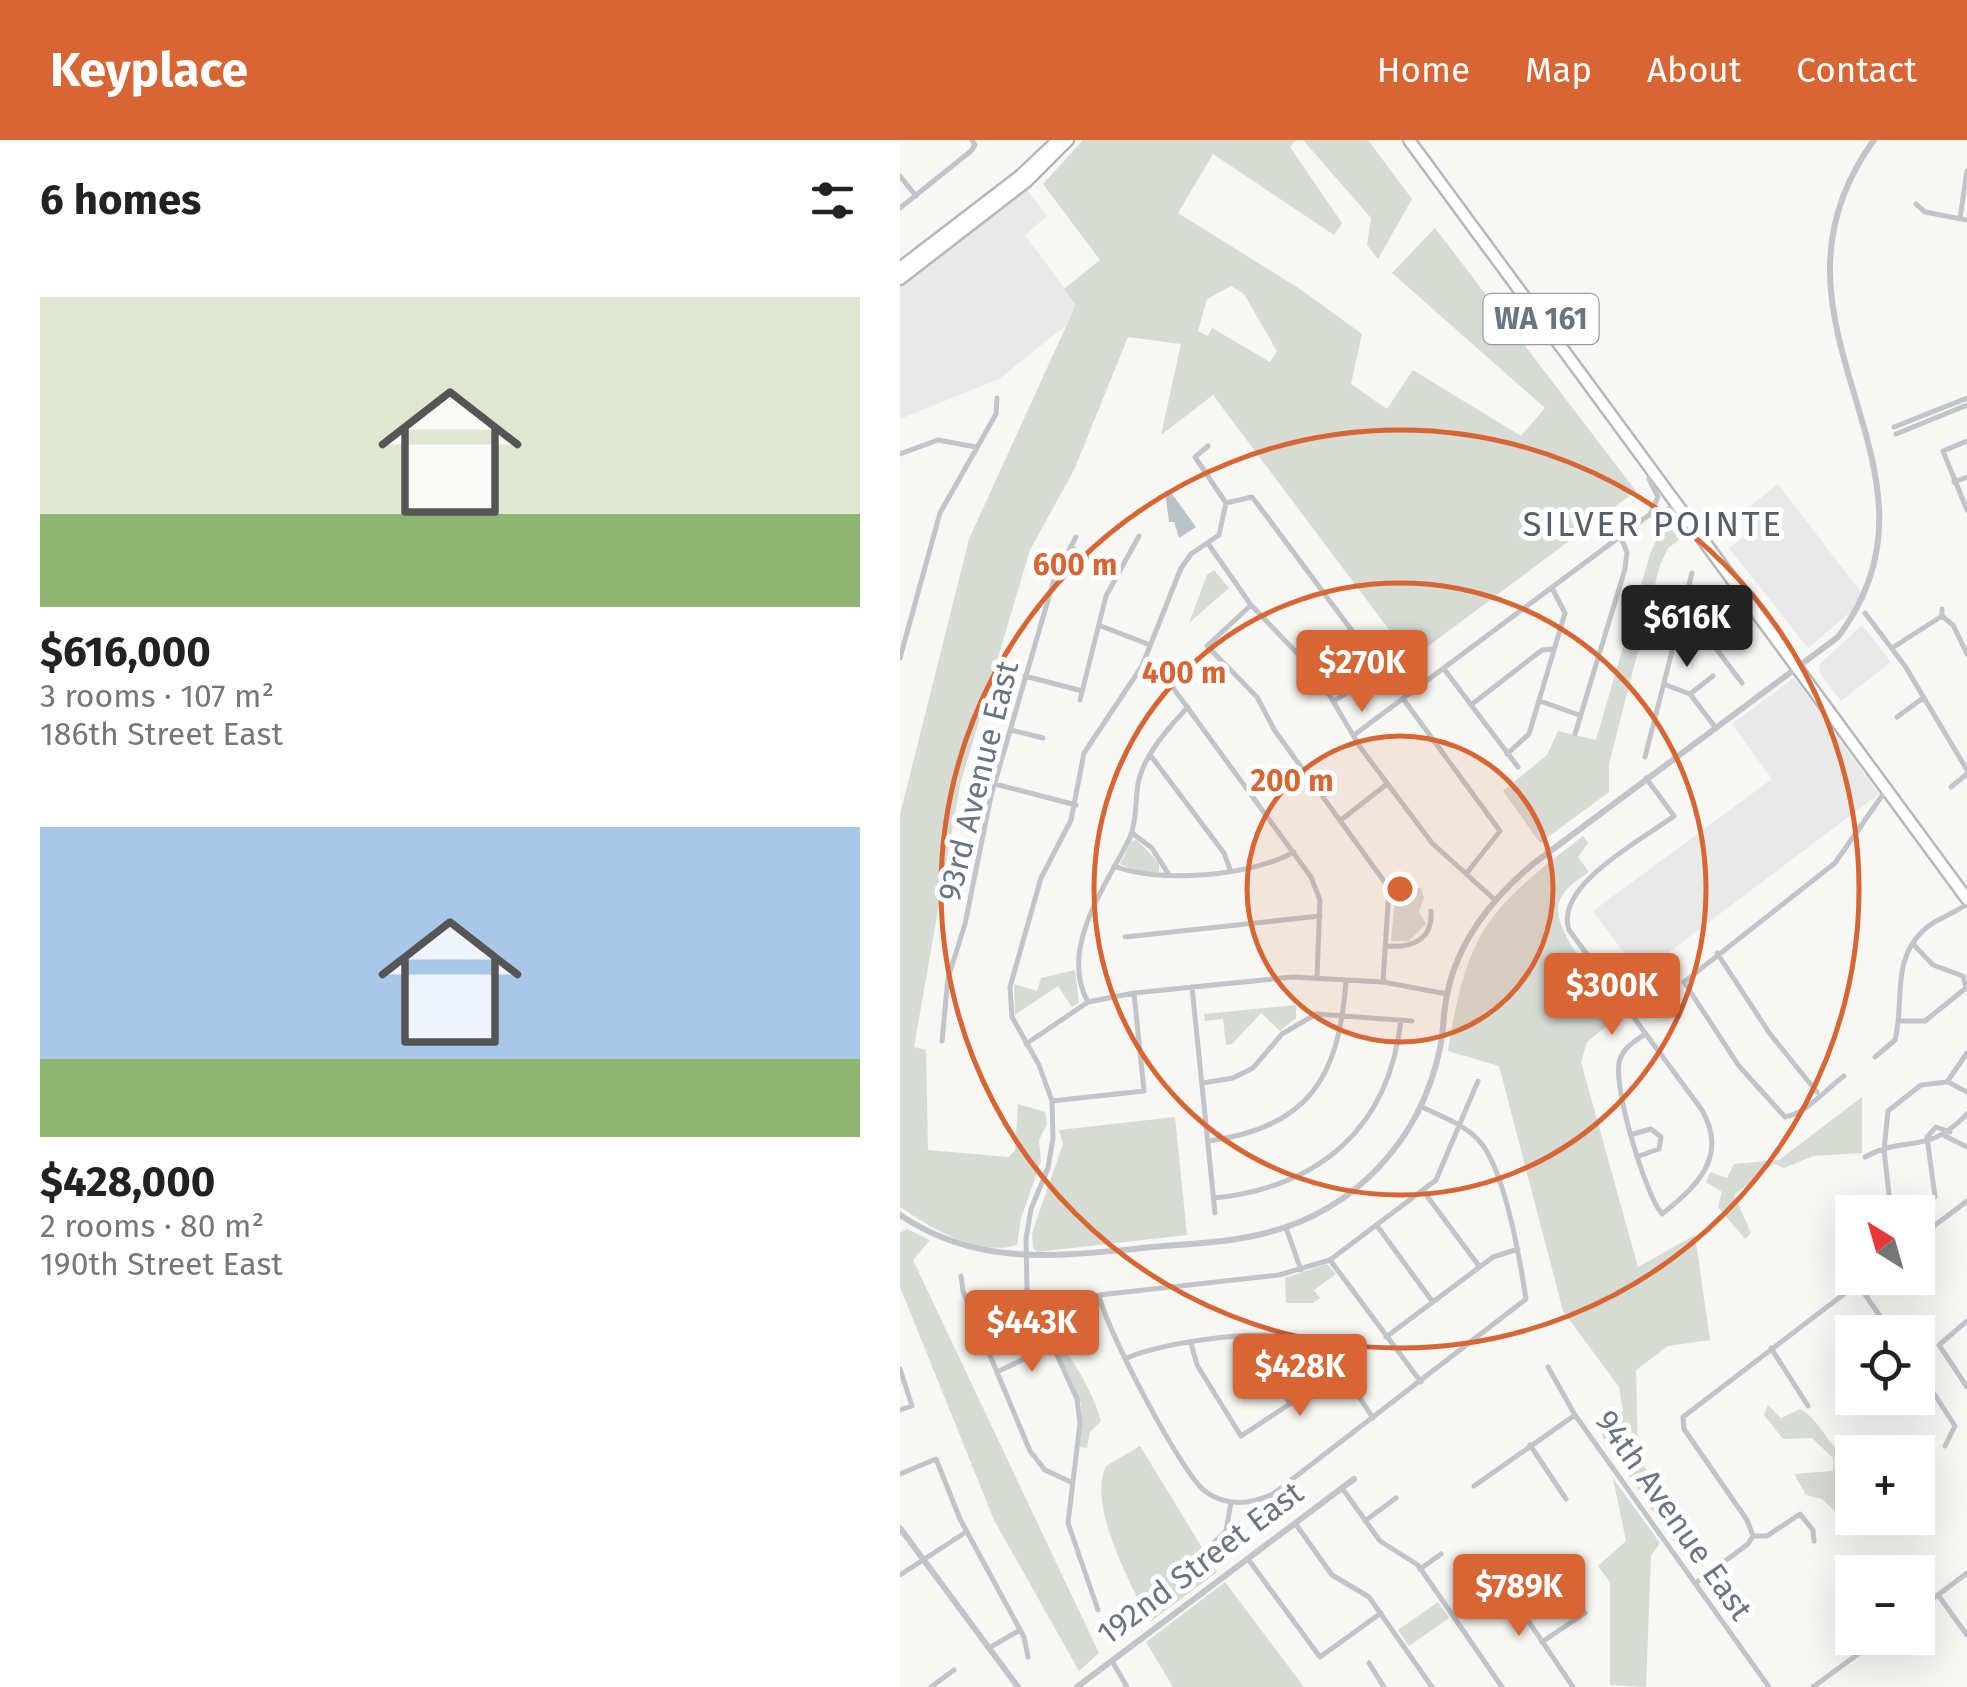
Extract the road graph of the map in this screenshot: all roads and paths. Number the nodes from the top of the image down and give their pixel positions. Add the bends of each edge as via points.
1 (1058, 140) edge
2 (1068, 140) edge
3 (1409, 140) edge
4 (1874, 140) edge
5 (974, 142) edge
6 (1967, 171) edge
7 (900, 176) edge
8 (916, 196) junction
9 (1916, 204) dead end
10 (900, 208) edge
11 (1963, 220) edge
12 (900, 268) edge
13 (900, 279) edge
14 (1844, 300) dead end
15 (997, 398) dead end
16 (1967, 401) edge
17 (1894, 427) joint
18 (1967, 441) edge
19 (1208, 446) dead end
20 (976, 448) junction
21 (1902, 450) dead end
22 (900, 454) edge
23 (1652, 470) junction
24 (1967, 477) edge
25 (1954, 482) junction
26 (1226, 503) junction
27 (1967, 510) edge
28 (1650, 514) junction
29 (1690, 520) junction
30 (1139, 536) dead end
31 (1076, 537) dead end
32 (1621, 538) junction
33 (1209, 545) junction
34 (1071, 547) junction
35 (1692, 572) dead end
36 (1117, 575) junction
37 (1552, 588) junction
38 (1876, 599) dead end
39 (1251, 605) junction
40 (1684, 606) junction
41 (1865, 613) junction
42 (1100, 626) junction
43 (1150, 645) junction
44 (1892, 648) junction
45 (1555, 649) junction
46 (1967, 654) edge
47 (900, 658) edge
48 (1798, 667) junction
49 (1444, 669) junction
50 (1025, 676) junction
51 (1713, 676) dead end
52 (1742, 683) dead end
53 (1171, 685) dead end
54 (1666, 685) junction
55 (1082, 691) junction
56 (1690, 694) junction
57 (1922, 698) junction
58 (1080, 700) dead end
59 (1403, 700) junction
60 (1334, 701) junction
61 (1540, 701) junction
62 (1471, 704) junction
63 (1188, 707) junction
64 (1579, 714) junction
65 (1897, 716) dead end
66 (1715, 727) junction
67 (1011, 730) junction
68 (1575, 734) dead end
69 (1354, 736) junction
70 (1042, 738) dead end
71 (1507, 754) junction
72 (1151, 756) junction
73 (1645, 757) dead end
74 (1518, 768) dead end
75 (1967, 772) edge
76 (1646, 778) junction
77 (995, 784) junction
78 (1387, 784) junction
79 (1950, 787) dead end
80 (1888, 788) junction
81 (1076, 806) junction
82 (1341, 820) junction
83 (1132, 833) junction
84 (1294, 852) junction
85 (1114, 866) junction
86 (1230, 870) junction
87 (1466, 874) junction
88 (1168, 875) junction
89 (1495, 900) junction
90 (1967, 902) edge
91 (1431, 911) dead end
92 (1320, 916) junction
93 (1125, 937) dead end
94 (1913, 944) junction
95 (1387, 946) junction
96 (1717, 953) junction
97 (1317, 977) junction
98 (1346, 980) junction
99 (1383, 982) junction
100 (1192, 987) junction
101 (1966, 988) edge
102 (1134, 993) junction
103 (1447, 994) junction
104 (1088, 1002) junction
105 (1343, 1015) junction
106 (1401, 1020) junction
107 (1412, 1021) dead end
108 (1898, 1021) junction
109 (1645, 1034) junction
110 (942, 1040) dead end
111 (1026, 1044) junction
112 (1967, 1053) edge
113 (1875, 1057) dead end
114 (1844, 1076) dead end
115 (1478, 1081) dead end
116 (1202, 1082) junction
117 (1947, 1082) junction
118 (1818, 1092) junction
119 (1967, 1092) edge
120 (1052, 1101) junction
121 (1422, 1107) junction
122 (1967, 1114) edge
123 (1460, 1126) junction
124 (1633, 1134) junction
125 (1948, 1134) junction
126 (1208, 1141) junction
127 (1927, 1142) junction
128 (1967, 1147) edge
129 (1884, 1150) junction
130 (1639, 1156) junction
131 (1865, 1157) dead end
132 (1424, 1192) junction
133 (1890, 1195) edge
134 (1935, 1195) edge
135 (1214, 1198) junction
136 (1967, 1201) edge
137 (1215, 1213) dead end
138 (900, 1215) edge
139 (1935, 1225) edge
140 (1378, 1227) junction
141 (1286, 1228) junction
142 (1518, 1248) junction
143 (1025, 1258) junction
144 (1330, 1260) junction
145 (1480, 1267) junction
146 (1301, 1270) junction
147 (962, 1276) dead end
148 (1099, 1295) junction
149 (1841, 1295) edge
150 (1433, 1301) junction
151 (1036, 1316) junction
152 (1967, 1321) edge
153 (1386, 1336) junction
154 (1252, 1337) junction
155 (1191, 1344) junction
156 (1051, 1346) junction
157 (1770, 1348) junction
158 (1126, 1358) junction
159 (1548, 1366) dead end
160 (900, 1369) edge
161 (1340, 1371) junction
162 (997, 1372) junction
163 (1421, 1383) junction
164 (1966, 1384) edge
165 (1935, 1396) edge
166 (1291, 1404) junction
167 (1808, 1406) dead end
168 (900, 1410) edge
169 (1575, 1415) junction
170 (1373, 1418) junction
171 (1530, 1445) junction
172 (1945, 1446) dead end
173 (900, 1474) edge
174 (1354, 1479) dead end
175 (1072, 1482) junction
176 (1474, 1486) dead end
177 (1342, 1488) junction
178 (1396, 1498) dead end
179 (1566, 1499) dead end
180 (1230, 1502) junction
181 (1366, 1521) junction
182 (1295, 1523) junction
183 (900, 1528) edge
184 (966, 1532) junction
185 (1752, 1537) junction
186 (1814, 1541) dead end
187 (1210, 1546) dead end
188 (1441, 1554) dead end
189 (922, 1558) junction
190 (1248, 1558) junction
191 (1420, 1569) junction
192 (1494, 1570) dead end
193 (1967, 1573) edge
194 (900, 1575) edge
195 (1697, 1582) junction
196 (1938, 1595) junction
197 (1935, 1597) edge
198 (1098, 1610) dead end
199 (1585, 1613) dead end
200 (1380, 1614) junction
201 (1020, 1630) junction
202 (1967, 1635) edge
203 (1542, 1642) junction
204 (989, 1648) junction
205 (1857, 1655) edge
206 (1028, 1658) dead end
207 (1112, 1661) junction
208 (1369, 1663) dead end
209 (954, 1670) dead end
210 (931, 1687) edge
211 (1018, 1687) edge
212 (1076, 1687) edge
213 (1127, 1687) edge
214 (1384, 1687) edge
215 (1432, 1687) edge
216 (1502, 1687) edge
217 (1573, 1687) edge
218 (1768, 1687) edge
219 (1813, 1687) edge

1 - 12 main road
2 - 13 main road via 1027,181
3 - 23 main road, WA 161
4 - 14 street via 1842,200 1835,237
5 - 8 street
6 - 11 street
7 - 8 street
8 - 10 street
9 - 11 street
15 - 20 street
16 - 17 street
17 - 21 street
18 - 25 street via 1942,451
19 - 26 street via 1195,457
20 - 22 street via 938,440
20 - 47 street via 940,513
23 - 28 street via 1658,497
23 - 29 main road, WA 161
24 - 25 street
25 - 27 street
26 - 33 street via 1224,523
26 - 60 street via 1252,497 1382,671
28 - 29 street via 1670,508
28 - 32 street
29 - 48 main road, WA 161
30 - 36 street
31 - 34 street, 93rd Avenue East
32 - 37 street
32 - 64 street via 1625,570
33 - 39 street
33 - 43 street via 1180,568
34 - 36 street
34 - 50 street, 93rd Avenue East via 1054,576
35 - 40 street
36 - 42 street
37 - 45 street via 1565,613
37 - 49 street
38 - 41 street
39 - 60 street via 1303,656
39 - 82 street via 1207,646 1257,697
40 - 52 street
40 - 54 street
41 - 44 street
41 - 48 street
42 - 43 street
42 - 55 street
43 - 81 street via 1084,753
44 - 46 street via 1942,612
44 - 57 street
45 - 61 street
45 - 62 street via 1542,650
48 - 66 street
48 - 80 main road, WA 161
49 - 59 street
49 - 62 street
50 - 55 street
50 - 67 street, 93rd Avenue East
51 - 56 street
53 - 63 street
54 - 56 street
54 - 73 street
55 - 58 street
56 - 66 street
57 - 65 street
57 - 75 street
59 - 69 street
59 - 87 street via 1500,832
60 - 69 street
61 - 64 street
61 - 71 street via 1525,740
62 - 71 street
63 - 72 street
63 - 84 street
64 - 68 street
66 - 76 street
67 - 70 street
67 - 77 street, 93rd Avenue East
69 - 78 street
71 - 74 street
72 - 83 street via 1140,774
72 - 86 street via 1224,852
75 - 79 street
76 - 89 street
76 - 109 street via 1674,816 1580,885 1566,914 1570,930
77 - 81 street
77 - 110 street, 93rd Avenue East via 948,978
78 - 82 street
78 - 87 street via 1432,843
80 - 90 main road, WA 161
80 - 96 street via 1835,863
81 - 111 street via 1041,878 1012,974 1012,1017
82 - 95 street via 1389,888
83 - 85 street
83 - 88 street via 1152,848
84 - 86 street
84 - 92 street via 1316,888
85 - 88 street via 1140,876
85 - 104 street via 1095,901 1078,960
86 - 88 street
87 - 89 street
89 - 103 street via 1467,942
90 - 94 street via 1924,928
91 - 95 street via 1421,940
92 - 93 street
92 - 97 street
94 - 101 street via 1933,964 1963,976
94 - 108 street via 1901,968
95 - 99 street
96 - 118 street
96 - 118 street via 1684,982 1739,1066 1788,1118
97 - 98 street
97 - 100 street
98 - 99 street
98 - 105 street
99 - 103 street
100 - 102 street
100 - 116 street
101 - 108 street via 1926,1020
102 - 104 street
102 - 120 street via 1144,1090
103 - 121 street via 1435,1072
104 - 111 street
105 - 106 street
105 - 116 street via 1316,1014 1297,1022 1253,1068
105 - 126 street via 1333,1059 1301,1106 1258,1132
106 - 107 street
106 - 135 street via 1381,1096 1343,1146 1288,1182
108 - 113 street via 1894,1040
109 - 124 street via 1622,1052 1619,1068
109 - 130 street via 1709,1123 1706,1171 1696,1188 1662,1214 1648,1194
111 - 120 street
112 - 117 street
114 - 118 street
115 - 123 street
116 - 126 street
117 - 119 street
117 - 129 street via 1921,1085 1886,1114
120 - 143 street via 1051,1150 1031,1209
121 - 123 street
121 - 141 street via 1394,1151 1359,1187
122 - 125 street
123 - 132 street via 1442,1171
123 - 142 street via 1487,1151
124 - 130 street
124 - 130 street via 1652,1129 1660,1136 1659,1150
125 - 127 street
125 - 127 street via 1936,1127
125 - 128 street
126 - 135 street
127 - 129 street
127 - 134 street
129 - 131 street
129 - 133 street
132 - 140 street
132 - 145 street
135 - 137 street
136 - 139 street
138 - 143 street via 956,1244
140 - 144 street
140 - 150 street
141 - 143 street
141 - 146 street
142 - 145 street
142 - 163 street via 1526,1299
143 - 151 street
144 - 146 street
144 - 153 street
145 - 150 street
146 - 148 street
147 - 162 street
148 - 151 street
148 - 158 street
149 - 157 street
150 - 153 street
151 - 156 street
152 - 164 street via 1939,1345
153 - 163 street
154 - 155 street
154 - 161 street via 1288,1334 1315,1344
154 - 166 street via 1259,1359
155 - 158 street
155 - 166 street via 1241,1436
156 - 162 street
156 - 175 street via 1079,1411
157 - 167 street
157 - 185 street via 1681,1420
158 - 180 street via 1191,1477
159 - 169 street, 94th Avenue East
160 - 168 street via 912,1406
161 - 166 street
161 - 170 street
162 - 175 street via 1033,1456
163 - 170 street
165 - 172 street via 1954,1426
169 - 171 street
169 - 195 street, 94th Avenue East
170 - 180 street via 1272,1494
171 - 176 street
171 - 179 street
173 - 184 street via 936,1459
174 - 177 street, 192nd Street East
175 - 198 street via 1070,1529
177 - 181 street
177 - 182 street, 192nd Street East
178 - 181 street
180 - 187 street via 1226,1531
181 - 191 street via 1385,1546
182 - 190 street, 192nd Street East
182 - 200 street via 1332,1575 1364,1592
183 - 189 street
184 - 189 street
184 - 201 street
185 - 186 street via 1767,1536 1800,1514
185 - 195 street
188 - 191 street
189 - 194 street
189 - 204 street
190 - 200 street via 1320,1657
190 - 207 street, 192nd Street East
191 - 216 street
192 - 203 street
193 - 196 street
195 - 218 street, 94th Avenue East
196 - 197 street
196 - 202 street
199 - 203 street
200 - 215 street
201 - 204 street
201 - 206 street
203 - 217 street
204 - 211 street
205 - 219 street
207 - 212 street, 192nd Street East
207 - 213 street
208 - 214 street
209 - 210 street

